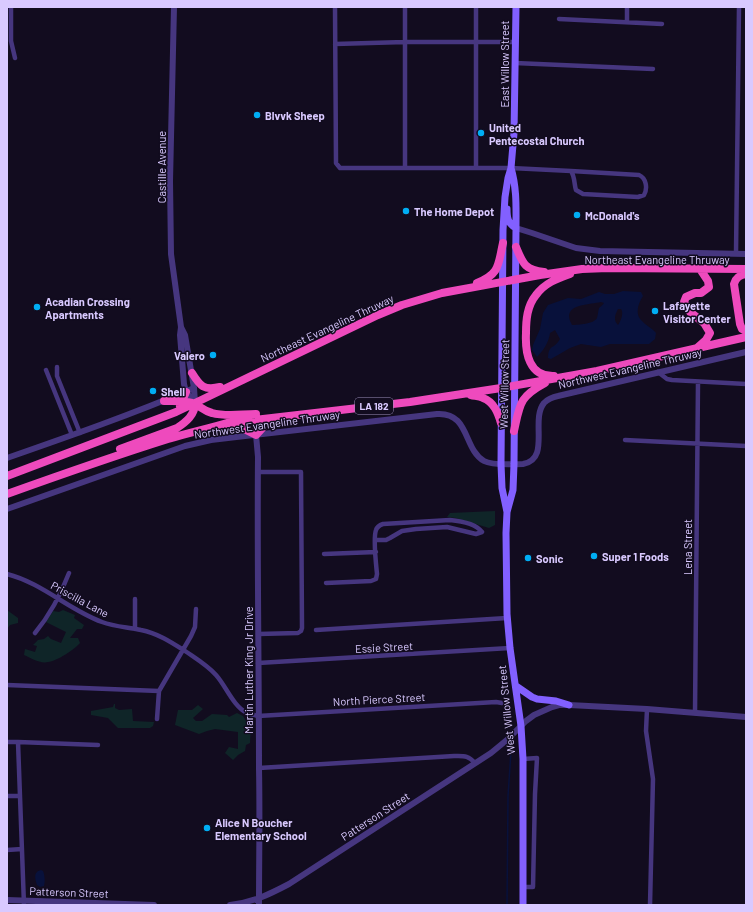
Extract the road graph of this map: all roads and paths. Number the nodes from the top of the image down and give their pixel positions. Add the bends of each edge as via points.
1 (10, 7) edge
2 (174, 7) edge
3 (335, 7) edge
4 (405, 7) edge
5 (476, 7) edge
6 (516, 7) edge
7 (627, 7) edge
8 (739, 7) edge
9 (559, 19) dead end
10 (627, 22) junction
11 (662, 24) dead end
12 (405, 42) junction
13 (476, 42) junction
14 (516, 42) junction
15 (335, 44) junction
16 (15, 58) dead end
17 (515, 63) junction
18 (653, 69) dead end
19 (405, 168) junction
20 (476, 168) junction
21 (511, 168) junction
22 (571, 171) junction
23 (505, 197) junction
24 (516, 228) junction
25 (502, 243) junction
26 (516, 247) junction
27 (736, 253) junction
28 (746, 254) edge
29 (582, 269) junction
30 (700, 269) junction
31 (746, 269) edge
32 (557, 273) junction
33 (746, 274) edge
34 (516, 280) junction
35 (502, 282) junction
36 (463, 289) junction
37 (181, 327) junction
38 (746, 331) edge
39 (746, 337) edge
40 (697, 348) junction
41 (746, 352) edge
42 (58, 367) dead end
43 (46, 370) dead end
44 (658, 372) junction
45 (192, 373) junction
46 (569, 376) junction
47 (552, 379) junction
48 (698, 382) junction
49 (235, 384) junction
50 (746, 384) edge
51 (515, 386) junction
52 (501, 388) junction
53 (190, 390) junction
54 (464, 394) junction
55 (164, 401) junction
56 (182, 401) junction
57 (195, 404) junction
58 (325, 411) junction
59 (176, 412) junction
60 (280, 416) junction
61 (501, 423) junction
62 (215, 427) junction
63 (514, 431) junction
64 (80, 433) junction
65 (72, 435) junction
66 (256, 435) junction
67 (625, 440) dead end
68 (697, 444) junction
69 (746, 446) edge
70 (7, 458) edge
71 (91, 464) junction
72 (501, 464) junction
73 (514, 464) junction
74 (258, 472) junction
75 (9, 476) edge
76 (7, 494) edge
77 (7, 509) edge
78 (507, 512) junction
79 (456, 520) junction
80 (415, 522) junction
81 (416, 528) junction
82 (454, 528) junction
83 (375, 540) junction
84 (376, 552) junction
85 (324, 554) dead end
86 (7, 574) edge
87 (69, 574) dead end
88 (326, 583) dead end
89 (57, 598) junction
90 (135, 599) dead end
91 (196, 609) dead end
92 (507, 618) junction
93 (135, 629) junction
94 (316, 630) dead end
95 (35, 633) dead end
96 (258, 634) junction
97 (510, 648) junction
98 (183, 650) junction
99 (258, 663) junction
100 (7, 685) edge
101 (516, 686) junction
102 (159, 691) junction
103 (502, 703) dead end
104 (569, 705) junction
105 (647, 709) junction
106 (695, 713) junction
107 (258, 716) junction
108 (746, 717) edge
109 (157, 719) dead end
110 (521, 726) junction
111 (7, 742) edge
112 (18, 742) junction
113 (98, 745) dead end
114 (522, 759) junction
115 (475, 763) junction
116 (259, 768) junction
117 (7, 796) edge
118 (20, 796) junction
119 (22, 849) junction
120 (7, 850) edge
121 (523, 887) junction
122 (7, 900) edge
123 (259, 902) edge
124 (24, 903) edge
125 (75, 903) edge
126 (154, 905) edge
127 (230, 905) edge
128 (522, 905) edge
129 (650, 905) edge

1 - 16 street via 11,41
2 - 37 street, Castille Avenue via 171,254
3 - 15 street
4 - 12 street
5 - 13 street
6 - 14 main road, East Willow Street
7 - 10 street
8 - 27 street
9 - 10 street
10 - 11 street
12 - 13 street
12 - 15 street
12 - 19 street
13 - 14 street
13 - 20 street
14 - 17 main road, East Willow Street
15 - 19 street via 338,167
17 - 18 street
17 - 21 main road, East Willow Street
19 - 20 street
20 - 21 street
21 - 22 street
21 - 23 main road, East Willow Street
21 - 24 main road, East Willow Street via 514,177
22 - 22 street via 639,175 644,180 646,192 638,197 583,194 576,190
23 - 24 main road via 509,223
23 - 25 main road, East Willow Street
24 - 26 main road, East Willow Street
24 - 27 street, Northeast Evangeline Thruway via 576,248 600,252
25 - 35 main road, East Willow Street
25 - 36 highway via 498,266 492,275
26 - 32 highway via 526,266 534,271
26 - 34 main road, East Willow Street
27 - 28 street, Northeast Evangeline Thruway
29 - 30 highway, Northeast Evangeline Thruway
29 - 32 highway, Northeast Evangeline Thruway
29 - 46 highway via 544,286 530,305 527,318 527,353 532,366 549,376
30 - 31 highway, Northeast Evangeline Thruway
30 - 40 highway via 708,281 709,288 686,297 684,302 690,312 704,322 710,333
32 - 34 highway, Northeast Evangeline Thruway
33 - 38 highway via 735,279 734,284 740,324
34 - 35 highway, Northeast Evangeline Thruway
34 - 51 main road, West Willow Street
35 - 36 highway, Northeast Evangeline Thruway
35 - 52 main road, West Willow Street
36 - 49 highway, Northeast Evangeline Thruway via 402,305
37 - 45 street, Castille Avenue via 185,335
37 - 53 street, Castille Avenue via 181,350
39 - 40 highway, Northwest Evangeline Thruway / LA 182
40 - 46 highway, Northwest Evangeline Thruway / LA 182
41 - 44 street, Northwest Evangeline Thruway
42 - 64 street via 58,376
43 - 65 street
44 - 48 street via 667,379
44 - 73 street, Northwest Evangeline Thruway via 550,399 544,403 540,412 535,458 528,463
45 - 49 highway via 198,384 211,390
45 - 53 street, Castille Avenue
46 - 47 highway, Northwest Evangeline Thruway / LA 182
47 - 51 highway, Northwest Evangeline Thruway / LA 182
47 - 63 highway via 534,389 520,404
48 - 50 street
48 - 68 street, Lena Street
49 - 57 highway, Northeast Evangeline Thruway
51 - 52 highway, Northwest Evangeline Thruway / LA 182
51 - 63 main road, West Willow Street
52 - 54 highway, Northwest Evangeline Thruway / LA 182
52 - 61 main road, West Willow Street
53 - 55 street
53 - 56 highway
53 - 57 street, Castille Avenue
54 - 58 highway, Northwest Evangeline Thruway / LA 182
54 - 61 highway via 484,398 493,404
55 - 56 highway
55 - 64 street
56 - 57 highway
56 - 59 highway
57 - 58 highway via 203,410 224,415
57 - 59 highway, Northeast Evangeline Thruway
57 - 71 highway via 188,419 177,428 106,455
58 - 60 highway, Northwest Evangeline Thruway / LA 182
59 - 75 highway, Northeast Evangeline Thruway
60 - 62 highway, Northwest Evangeline Thruway / LA 182 via 227,422
60 - 66 highway via 266,424
61 - 72 main road, West Willow Street
62 - 66 highway via 238,426
62 - 71 highway, Northwest Evangeline Thruway / LA 182
63 - 73 main road, West Willow Street
64 - 65 street
65 - 70 street
66 - 72 street, Northwest Evangeline Thruway via 440,414 452,416 459,422 476,454 482,460
66 - 74 street, Martin Luther King Jr Drive
66 - 77 street, Northwest Evangeline Thruway via 185,446
67 - 68 street
68 - 69 street
68 - 106 street, Lena Street
71 - 76 highway, Northwest Evangeline Thruway / LA 182
72 - 73 street, Northwest Evangeline Thruway
72 - 78 main road, West Willow Street
73 - 78 main road, West Willow Street via 513,490
74 - 96 street, Martin Luther King Jr Drive
74 - 96 street via 301,472 302,613 301,632
78 - 92 main road, West Willow Street
79 - 80 street
79 - 82 street
79 - 82 street via 478,527 482,532 476,534
80 - 81 street
80 - 83 street via 383,524 377,527
81 - 82 street
81 - 83 street via 402,531 386,540
83 - 84 street
84 - 85 street
84 - 88 street via 376,579
86 - 89 street, Priscilla Lane via 26,580
87 - 89 street
89 - 93 street, Priscilla Lane via 102,622
89 - 95 street
90 - 93 street
91 - 98 street via 195,627
92 - 94 street
92 - 97 main road, West Willow Street
93 - 98 street, Priscilla Lane via 151,632
96 - 99 street, Martin Luther King Jr Drive
97 - 99 street, Essie Street
97 - 101 main road, West Willow Street
98 - 102 street
98 - 107 street, Priscilla Lane via 213,672 241,708 248,714
99 - 107 street, Martin Luther King Jr Drive
100 - 102 street
101 - 104 main road via 537,699
101 - 110 main road, West Willow Street
102 - 109 street
103 - 107 street, North Pierce Street
104 - 105 street
104 - 110 street via 552,707 540,712
105 - 106 street
105 - 129 street via 646,731 653,779
106 - 108 street
107 - 116 street, Martin Luther King Jr Drive
110 - 114 main road, West Willow Street
110 - 115 street, Patterson Street via 499,747
111 - 112 street
112 - 113 street
112 - 118 street
114 - 121 main road, West Willow Street
114 - 121 street via 537,758 534,887
115 - 116 street via 467,756 454,756
115 - 123 street, Patterson Street
116 - 123 street, Martin Luther King Jr Drive
117 - 118 street
118 - 119 street
119 - 120 street
119 - 124 street
121 - 128 main road, West Willow Street
122 - 124 street, Patterson Street
123 - 127 street, Patterson Street
124 - 125 street, Patterson Street
125 - 126 street, Patterson Street

